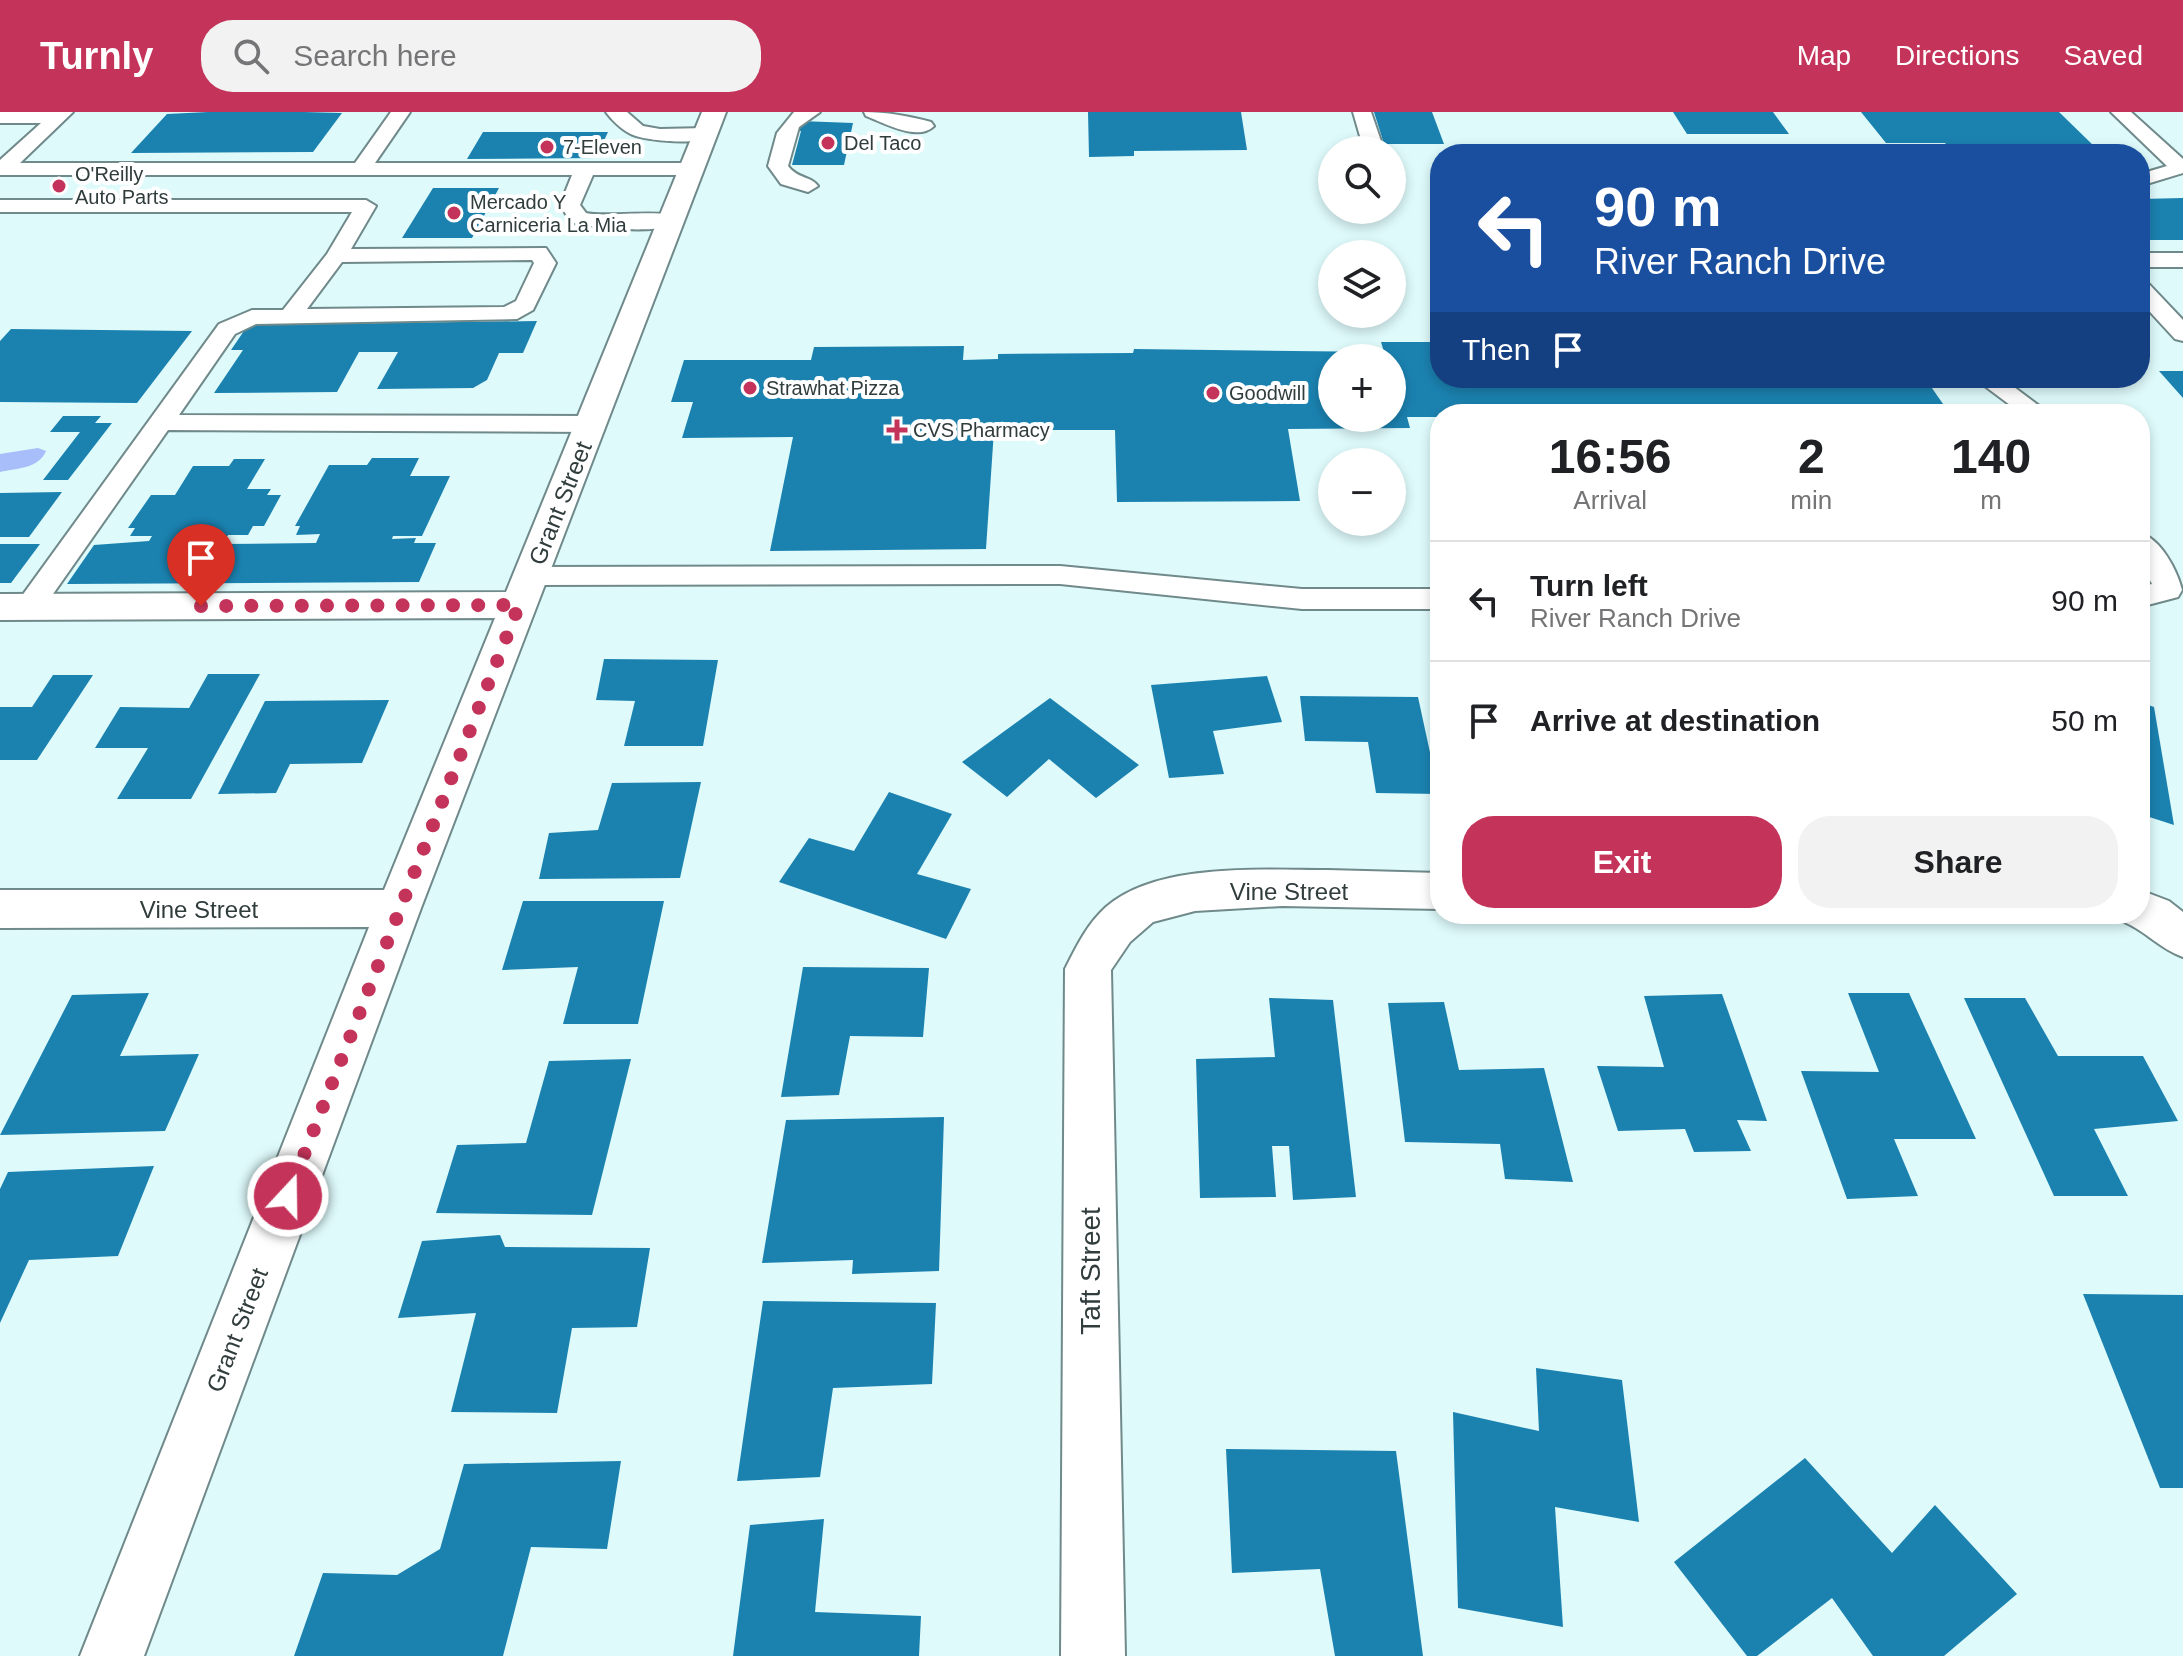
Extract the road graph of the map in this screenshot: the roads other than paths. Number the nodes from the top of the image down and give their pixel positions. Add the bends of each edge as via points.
1 (401, 112) edge
2 (615, 112) edge
3 (811, 112) edge
4 (873, 112) edge
5 (1362, 112) edge
6 (2120, 112) edge
7 (61, 114) edge
8 (0, 117) edge
9 (924, 126) dead end
10 (1370, 136) edge
11 (704, 138) edge
12 (1, 162) edge
13 (2181, 167) edge
14 (361, 169) junction
15 (585, 169) junction
16 (2150, 179) edge
17 (808, 186) dead end
18 (0, 206) edge
19 (671, 220) junction
20 (336, 256) junction
21 (2150, 260) edge
22 (2183, 260) edge
23 (2150, 299) edge
24 (290, 316) junction
25 (2183, 334) edge
26 (2000, 388) edge
27 (2024, 404) edge
28 (159, 422) junction
29 (591, 424) junction
30 (2150, 555) edge
31 (525, 590) junction
32 (2150, 594) edge
33 (1430, 599) edge
34 (15, 607) edge
35 (1430, 891) edge
36 (1140, 906) joint
37 (399, 908) junction
38 (0, 909) edge
39 (112, 1656) edge
40 (1093, 1656) edge

1 - 14 lane
2 - 11 lane via 637,130
3 - 17 lane via 790,124 778,166 788,180
4 - 9 lane via 901,124
5 - 10 lane
6 - 13 lane
7 - 8 lane
7 - 12 lane
11 - 15 lane
11 - 19 street, Grant Street
12 - 14 lane
13 - 16 lane
14 - 15 lane
15 - 19 lane via 570,205 578,218 601,223
18 - 20 lane via 366,206
19 - 29 street, Grant Street
20 - 24 lane
20 - 24 lane via 538,253 545,263 525,305 509,314
21 - 22 lane
23 - 25 lane
24 - 28 lane via 252,317 227,329
26 - 27 lane
28 - 29 lane
28 - 34 lane
29 - 31 street, Grant Street
30 - 32 lane via 2168,590
31 - 33 lane via 1060,575 1302,599
31 - 34 street
31 - 37 street, Grant Street
35 - 36 street, Vine Street via 1203,890
36 - 40 street, Taft Street via 1109,930 1088,969
37 - 38 street, Vine Street
37 - 39 street, Grant Street

